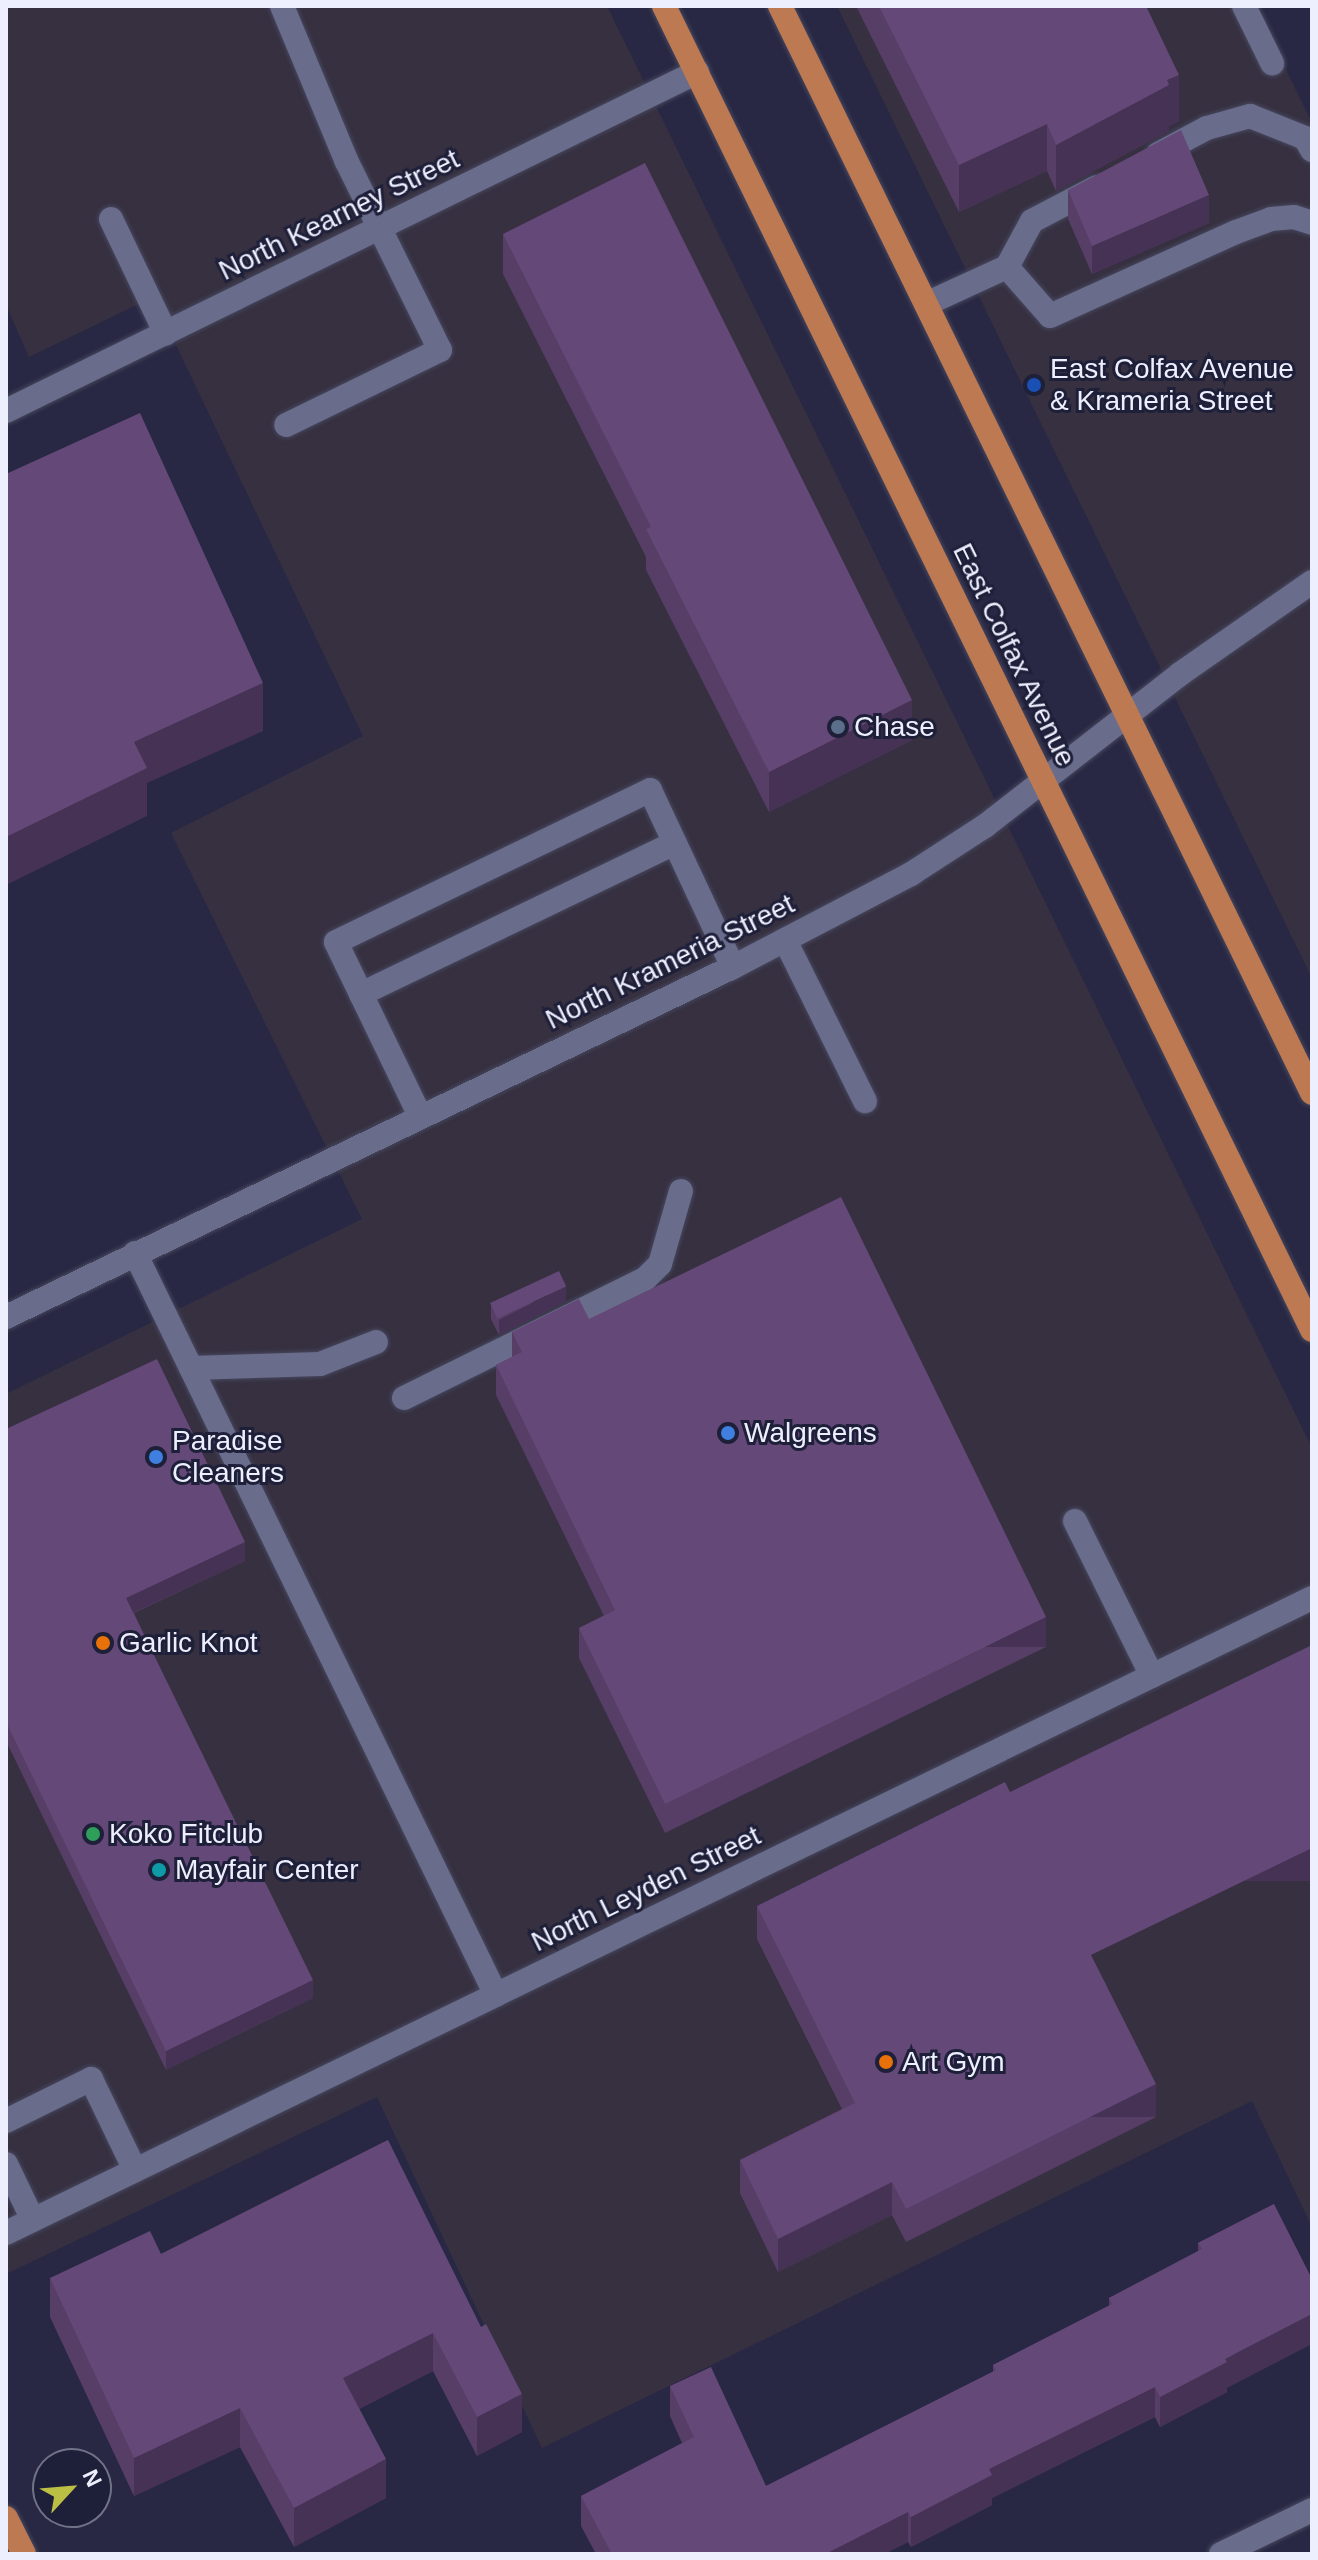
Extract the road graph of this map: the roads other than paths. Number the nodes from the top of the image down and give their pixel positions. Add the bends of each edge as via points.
1 (282, 6) edge
2 (664, 6) edge
3 (780, 6) edge
4 (1244, 6) edge
5 (1272, 63) dead end
6 (697, 72) junction
7 (1312, 150) edge
8 (1139, 164) edge
9 (1113, 178) edge
10 (111, 219) dead end
11 (1312, 223) edge
12 (380, 229) junction
13 (1007, 267) junction
14 (926, 304) junction
15 (166, 334) junction
16 (6, 411) edge
17 (286, 425) dead end
18 (1312, 582) edge
19 (1126, 715) junction
20 (1042, 782) junction
21 (675, 843) junction
22 (785, 940) junction
23 (733, 967) junction
24 (361, 994) junction
25 (1312, 1093) edge
26 (865, 1101) dead end
27 (420, 1116) junction
28 (681, 1191) dead end
29 (135, 1253) junction
30 (6, 1317) edge
31 (1312, 1330) edge
32 (376, 1342) dead end
33 (191, 1368) junction
34 (404, 1398) dead end
35 (1075, 1521) dead end
36 (1312, 1598) edge
37 (1152, 1676) junction
38 (496, 1995) junction
39 (6, 2121) edge
40 (6, 2164) edge
41 (135, 2170) junction
42 (33, 2220) junction
43 (6, 2233) edge
44 (1312, 2510) edge
45 (6, 2518) edge
46 (24, 2554) edge
47 (1221, 2554) edge

1 - 12 street
2 - 6 main road, East Colfax Avenue
3 - 14 main road
4 - 5 street
6 - 12 street, North Kearney Street
6 - 20 main road, East Colfax Avenue
7 - 8 street via 1305,138 1250,116 1207,128
9 - 13 street via 1032,221
10 - 15 street
11 - 13 street via 1282,218 1236,232 1050,316
12 - 15 street, North Kearney Street
12 - 17 street via 440,350
13 - 14 street
14 - 19 main road
15 - 16 street, North Kearney Street
18 - 19 street, North Krameria Street
19 - 20 street, North Krameria Street
19 - 25 main road
20 - 22 street, North Krameria Street via 911,874
20 - 31 main road, East Colfax Avenue
21 - 23 street
21 - 24 street
21 - 24 street via 650,790 636,796 336,942
22 - 23 street, North Krameria Street
22 - 26 street
23 - 27 street, North Krameria Street
24 - 27 street
27 - 29 street, North Krameria Street
28 - 34 street via 660,1264 645,1279
29 - 30 street, North Krameria Street
29 - 33 street
32 - 33 street via 320,1364
33 - 38 street
35 - 37 street
36 - 37 street, North Leyden Street
37 - 38 street, North Leyden Street
38 - 41 street, North Leyden Street
39 - 41 street via 91,2079
40 - 42 street
41 - 42 street, North Leyden Street
42 - 43 street, North Leyden Street
44 - 47 street
45 - 46 main road

